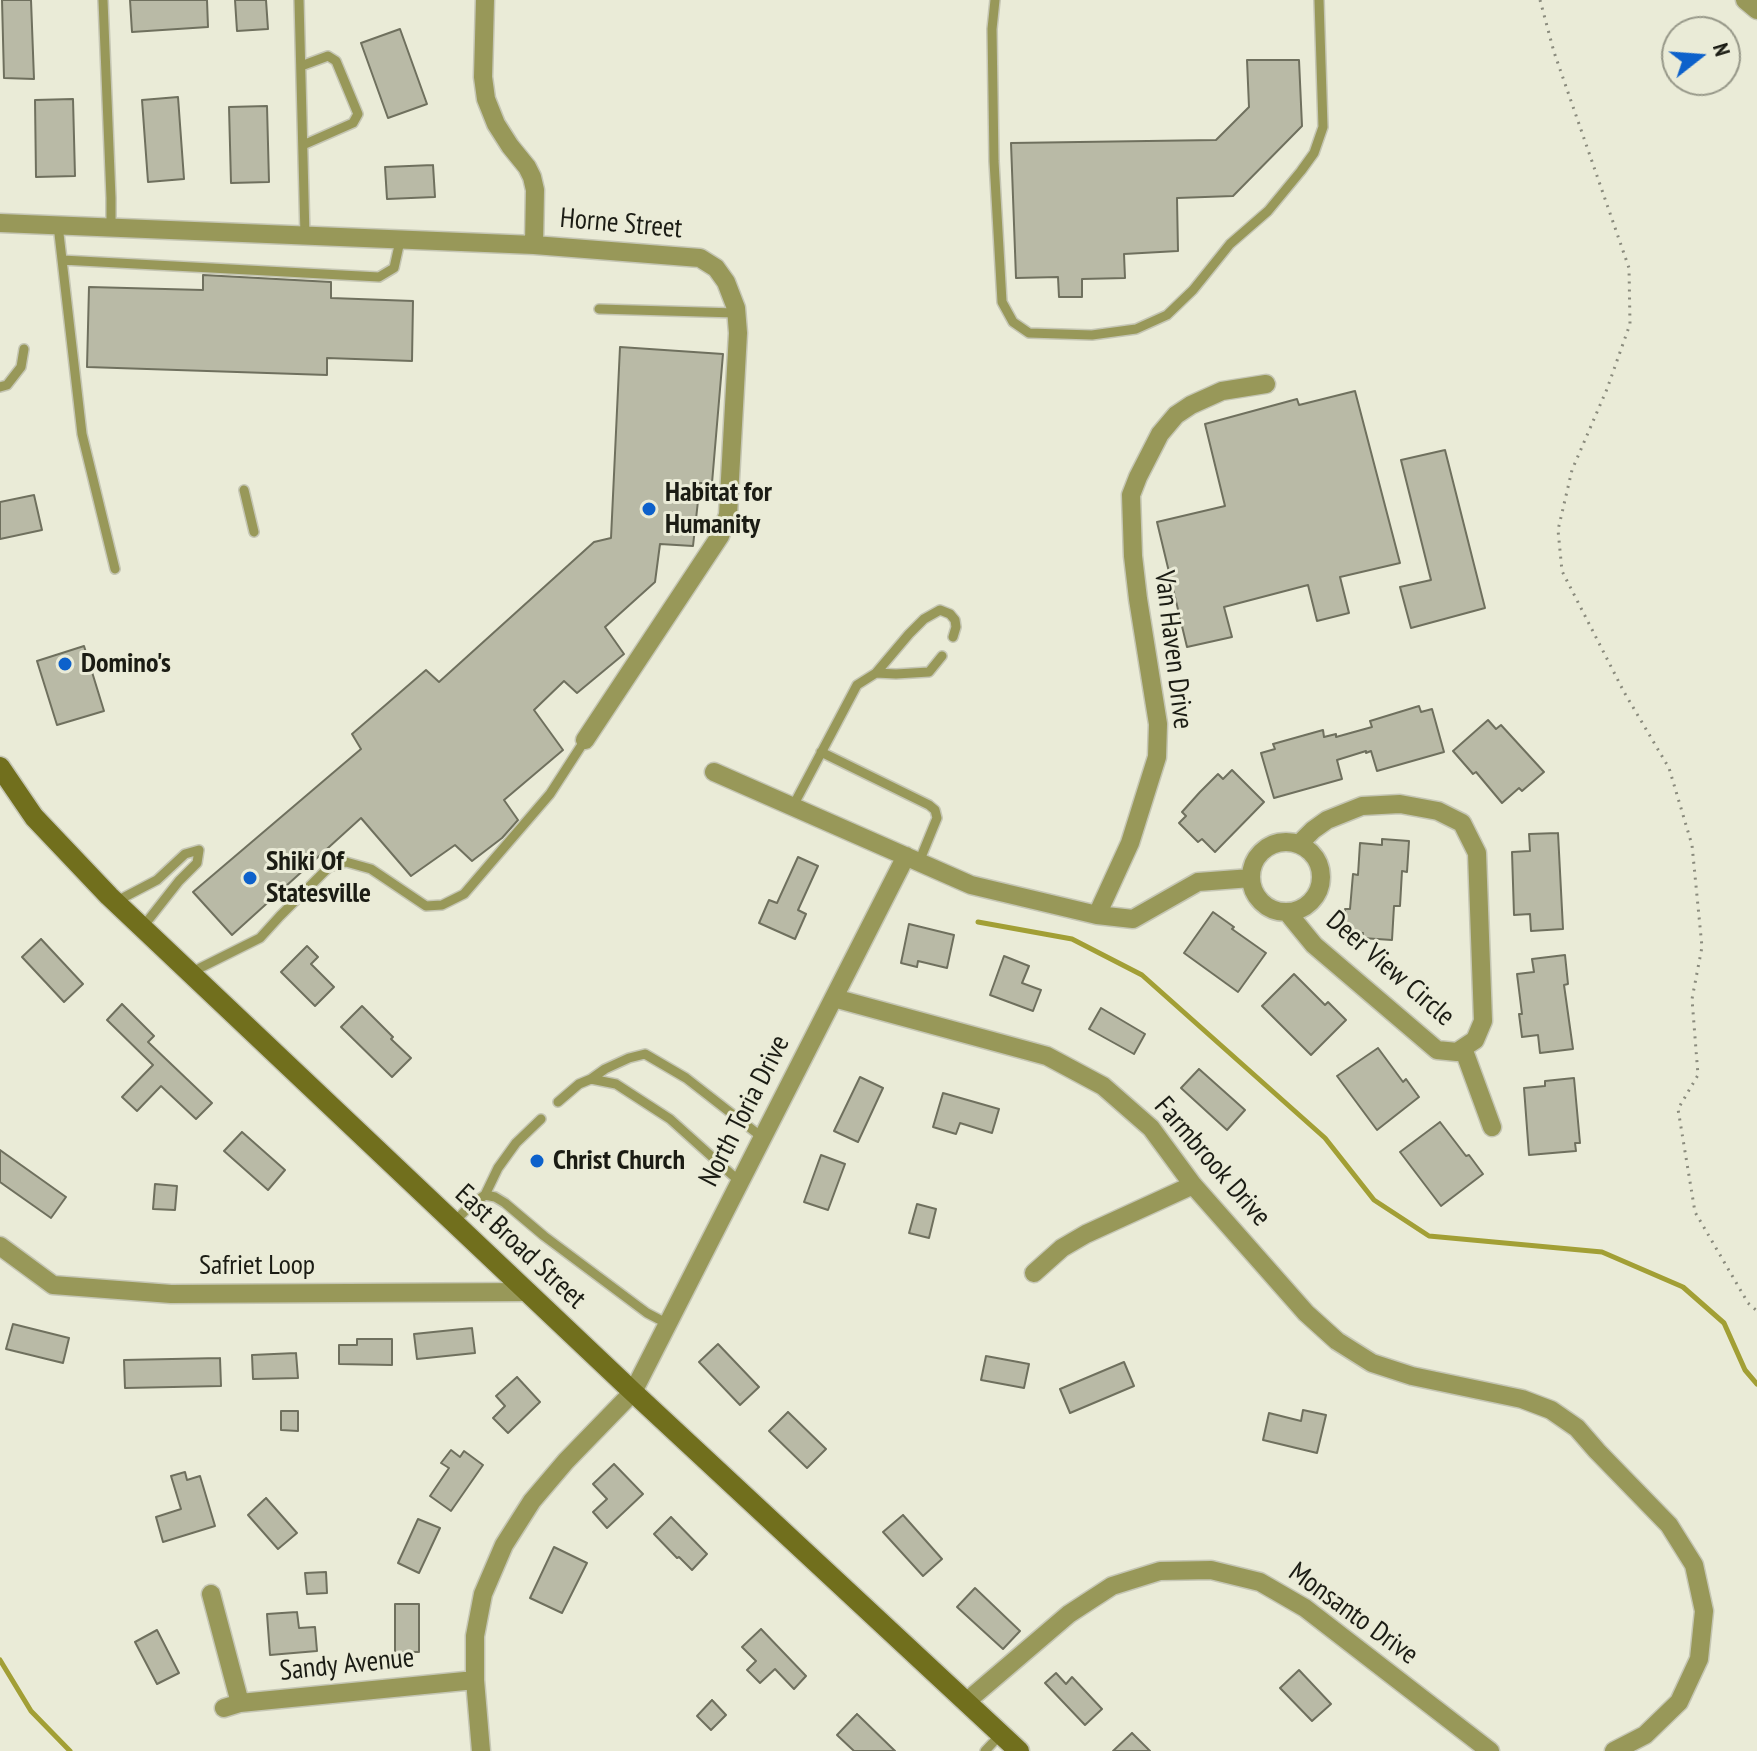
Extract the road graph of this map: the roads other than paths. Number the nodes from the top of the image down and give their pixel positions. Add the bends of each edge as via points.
1 (103, 0) edge
2 (299, 0) edge
3 (485, 0) edge
4 (995, 0) edge
5 (1319, 0) edge
6 (1745, 0) edge
7 (1757, 10) edge
8 (301, 66) junction
9 (303, 145) junction
10 (0, 223) edge
11 (58, 225) junction
12 (111, 228) junction
13 (305, 236) junction
14 (400, 241) junction
15 (534, 245) junction
16 (62, 260) junction
17 (599, 309) dead end
18 (736, 313) junction
19 (24, 349) dead end
20 (1266, 384) dead end
21 (0, 387) edge
22 (244, 490) dead end
23 (254, 532) dead end
24 (115, 569) dead end
25 (953, 637) dead end
26 (942, 656) dead end
27 (876, 673) junction
28 (585, 740) joint
29 (821, 752) junction
30 (0, 767) edge
31 (714, 772) dead end
32 (793, 806) junction
33 (1299, 844) junction
34 (913, 859) junction
35 (1251, 878) junction
36 (115, 902) junction
37 (1287, 912) junction
38 (1097, 915) junction
39 (142, 928) junction
40 (190, 973) junction
41 (834, 998) junction
42 (1463, 1048) junction
43 (591, 1079) junction
44 (558, 1102) dead end
45 (541, 1119) dead end
46 (1492, 1127) dead end
47 (763, 1138) junction
48 (740, 1182) junction
49 (1193, 1185) junction
50 (485, 1195) junction
51 (454, 1222) junction
52 (0, 1246) edge
53 (1034, 1273) dead end
54 (528, 1292) junction
55 (668, 1324) junction
56 (633, 1392) junction
57 (211, 1594) dead end
58 (475, 1680) junction
59 (966, 1702) junction
60 (1001, 1734) junction
61 (481, 1751) edge
62 (985, 1751) edge
63 (1019, 1751) edge
64 (1490, 1751) edge
65 (1614, 1751) edge

1 - 12 lane
2 - 8 lane
3 - 15 street via 486,99 496,124 532,177
4 - 5 lane via 994,161 1002,302 1013,322 1029,333 1092,335 1136,329 1167,315 1230,244 1268,211 1314,153 1323,127
6 - 7 street
8 - 9 lane
8 - 9 lane via 328,56 336,61 358,114 353,123
9 - 13 lane
10 - 11 street, Horne Street
11 - 12 street, Horne Street
11 - 16 lane
12 - 13 street, Horne Street
13 - 14 street, Horne Street
14 - 15 street, Horne Street
14 - 16 lane via 394,268 379,277
15 - 18 street, Horne Street via 700,258 726,282
16 - 24 lane via 82,434
17 - 18 lane
18 - 28 street, Horne Street via 728,515 720,536
19 - 21 lane via 21,367
20 - 38 street, Van Haven Drive via 1222,391 1176,415 1160,434 1131,495 1138,599 1158,724 1157,757 1130,843
22 - 23 lane
25 - 27 lane via 955,620 940,610 924,619
26 - 27 lane via 929,672
27 - 29 lane via 857,685
28 - 40 lane via 550,794 464,894 426,906 371,869 346,862 329,867 260,938
29 - 32 lane
29 - 34 lane via 935,810 937,818
30 - 36 main road, East Broad Street via 34,817
31 - 32 street
32 - 34 street
33 - 35 street, Deer View Circle via 1272,844 1253,864
33 - 37 street, Deer View Circle via 1318,863 1319,890 1312,902
33 - 42 street, Deer View Circle via 1327,820 1362,806 1400,804 1438,811 1462,823 1477,853 1483,1021 1475,1040
34 - 38 street via 971,885
34 - 41 street, North Toria Drive
35 - 37 street, Deer View Circle via 1262,902
35 - 38 street via 1198,882 1133,919
36 - 39 main road, East Broad Street
36 - 39 lane via 199,850 197,863
37 - 42 street, Deer View Circle via 1314,945 1437,1050
39 - 40 main road, East Broad Street
40 - 51 main road, East Broad Street
41 - 47 street, North Toria Drive
41 - 49 street, Farmbrook Drive via 1047,1056 1103,1086 1151,1128
42 - 46 street, Deer View Circle
43 - 44 lane
43 - 47 lane via 645,1054 686,1078
43 - 48 lane via 616,1084 670,1119
45 - 50 lane via 516,1143
47 - 48 street, North Toria Drive
48 - 55 street, North Toria Drive
49 - 53 street via 1086,1234
49 - 65 street, Farmbrook Drive via 1337,1341 1372,1363 1412,1376 1551,1410 1577,1428 1669,1525 1694,1565 1704,1611 1699,1659 1679,1702 1645,1735
50 - 51 lane
50 - 55 lane via 505,1203
51 - 54 main road, East Broad Street
52 - 54 street, Safriet Loop via 53,1285 171,1294
54 - 56 main road, East Broad Street
55 - 56 street, North Toria Drive
56 - 58 street, North Toria Drive via 532,1501 504,1545 483,1594 475,1636
56 - 59 main road, East Broad Street
57 - 58 street, Sandy Avenue via 232,1706
58 - 61 street, North Toria Drive
59 - 60 main road, East Broad Street
59 - 64 street, Monsanto Drive via 1069,1614 1112,1586 1160,1571 1211,1570 1260,1582 1305,1608
60 - 62 lane
60 - 63 main road, East Broad Street

